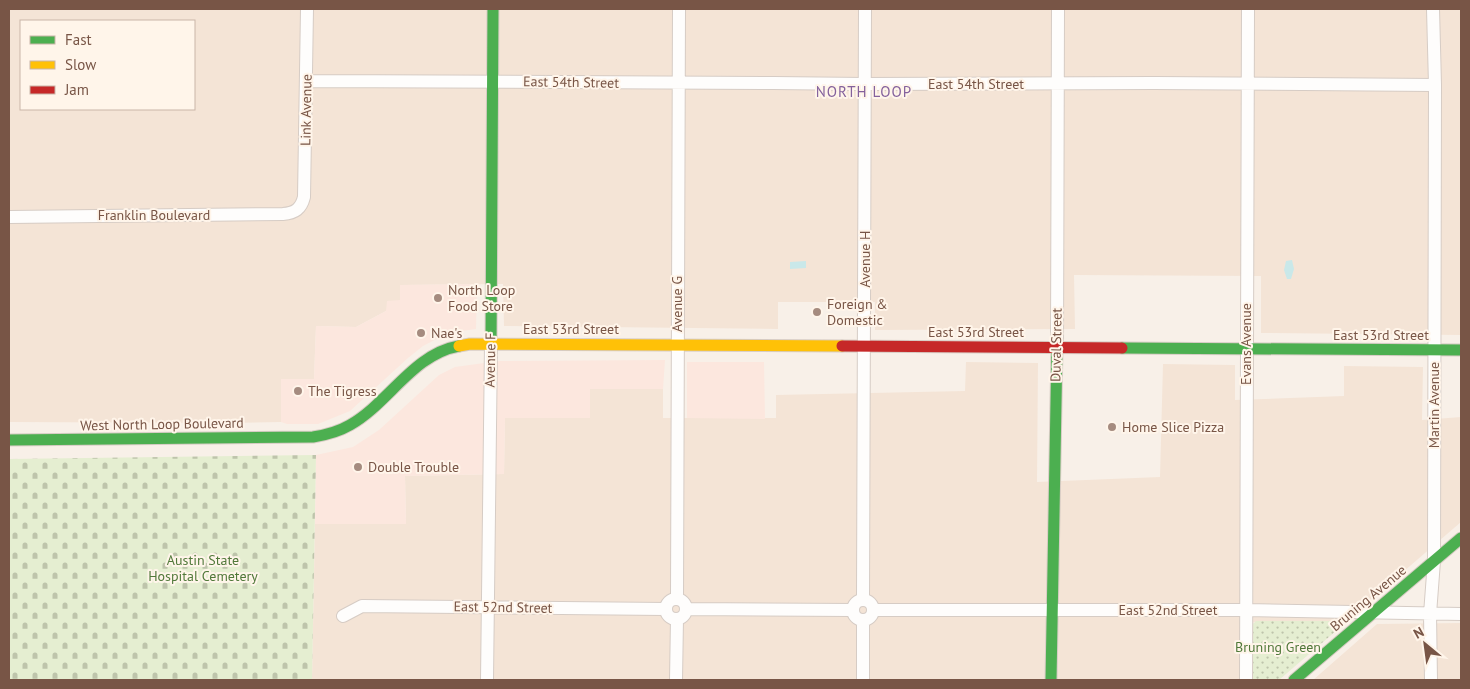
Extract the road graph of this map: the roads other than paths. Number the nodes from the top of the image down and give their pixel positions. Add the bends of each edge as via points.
1 (307, 9) edge
2 (492, 9) edge
3 (679, 9) edge
4 (865, 9) edge
5 (1058, 9) edge
6 (1248, 9) edge
7 (1433, 9) edge
8 (307, 81) junction
9 (492, 81) junction
10 (678, 83) junction
11 (864, 84) junction
12 (1248, 84) junction
13 (1057, 85) junction
14 (1435, 85) junction
15 (298, 210) joint
16 (9, 216) edge
17 (491, 344) junction
18 (677, 345) junction
19 (865, 346) junction
20 (1057, 347) junction
21 (1246, 349) junction
22 (1434, 350) junction
23 (1461, 350) edge
24 (316, 437) joint
25 (9, 440) edge
26 (1461, 538) edge
27 (1434, 561) junction
28 (677, 599) junction
29 (863, 599) junction
30 (487, 607) junction
31 (666, 609) junction
32 (686, 609) junction
33 (853, 610) junction
34 (874, 610) junction
35 (1246, 610) junction
36 (1051, 611) junction
37 (1376, 612) junction
38 (1430, 614) junction
39 (1461, 614) edge
40 (343, 616) dead end
41 (676, 619) junction
42 (863, 620) junction
43 (486, 680) edge
44 (676, 680) edge
45 (863, 680) edge
46 (1051, 680) edge
47 (1246, 680) edge
48 (1294, 680) edge
49 (1431, 680) edge

1 - 8 street, Link Avenue
2 - 9 street, Avenue F
3 - 10 street, Avenue G
4 - 11 street, Avenue H
5 - 13 street, Duval Street
6 - 12 street, Evans Avenue
7 - 14 street, Martin Avenue
8 - 9 street, East 54th Street
8 - 15 street, Link Avenue via 304,197
9 - 10 street, East 54th Street
9 - 17 street, Avenue F
10 - 11 street, East 54th Street
10 - 18 street, Avenue G
11 - 13 street, East 54th Street
11 - 19 street, Avenue H
12 - 13 street, East 54th Street
12 - 14 street, East 54th Street
12 - 21 street, Evans Avenue
13 - 20 street, Duval Street
14 - 22 street, Martin Avenue
15 - 16 street, Franklin Boulevard via 283,214
17 - 18 street, East 53rd Street
17 - 24 street, East 53rd Street via 465,345 438,353 350,427 329,436
17 - 30 street, Avenue F
18 - 19 street, East 53rd Street
18 - 28 street, Avenue G
19 - 20 street, East 53rd Street
19 - 29 street, Avenue H
20 - 21 street, East 53rd Street
20 - 36 street, Duval Street
21 - 22 street, East 53rd Street
21 - 35 street, Evans Avenue
22 - 23 street, East 53rd Street
22 - 27 street, Martin Avenue
24 - 25 street, West North Loop Boulevard
26 - 27 street, Bruning Avenue
27 - 37 street, Bruning Avenue
27 - 38 street, Martin Avenue
28 - 31 street via 668,603
28 - 32 street via 685,603
29 - 33 street via 855,604
29 - 34 street via 872,604
30 - 31 street, East 52nd Street
30 - 40 street, East 52nd Street via 362,606
30 - 43 street, Avenue F
31 - 41 street via 668,615
32 - 33 street
32 - 41 street via 682,617
33 - 42 street via 855,616
34 - 36 street, East 52nd Street
34 - 42 street via 869,618
35 - 36 street, East 52nd Street
35 - 37 street, East 52nd Street
35 - 47 street, Evans Avenue
36 - 46 street, Duval Street
37 - 38 street, East 52nd Street
37 - 48 street, Bruning Avenue
38 - 39 street, East 52nd Street
38 - 49 street, Martin Avenue
41 - 44 street
42 - 45 street

